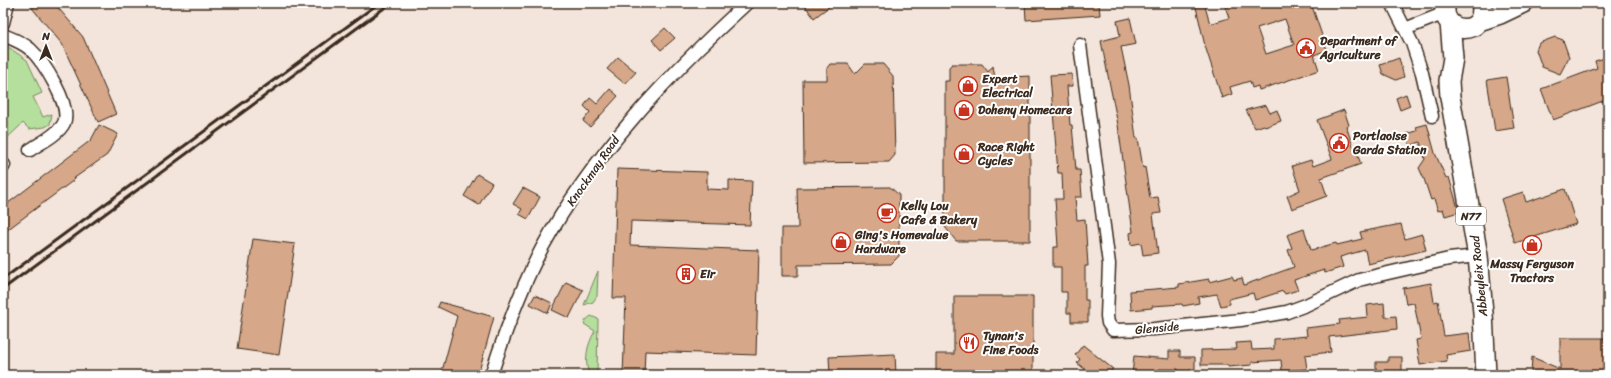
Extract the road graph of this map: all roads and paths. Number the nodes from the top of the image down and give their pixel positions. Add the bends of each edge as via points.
1 (8, 3) edge
2 (747, 3) edge
3 (1392, 3) edge
4 (1523, 3) edge
5 (1447, 13) edge
6 (1477, 17) edge
7 (3, 23) edge
8 (1405, 29) junction
9 (3, 35) edge
10 (1080, 45) dead end
11 (1453, 58) junction
12 (1432, 116) dead end
13 (30, 150) dead end
14 (1478, 256) junction
15 (492, 375) edge
16 (1486, 375) edge

1 - 7 street
2 - 15 street, Knockmay Road via 639,111 589,173 541,250 510,321
3 - 8 street
4 - 6 main road via 1500,14
5 - 6 main road via 1460,29
5 - 8 street
5 - 11 main road, N77
6 - 11 main road, N77
8 - 12 street via 1422,73
9 - 13 street via 30,49 46,67 63,103 64,123 58,131
10 - 14 street, Glenside via 1109,264 1107,316 1113,330 1241,320 1287,312 1360,280 1438,261
11 - 14 main road, Abbeyleix Road / N77 via 1449,81 1450,97
14 - 16 main road, Abbeyleix Road / N77

